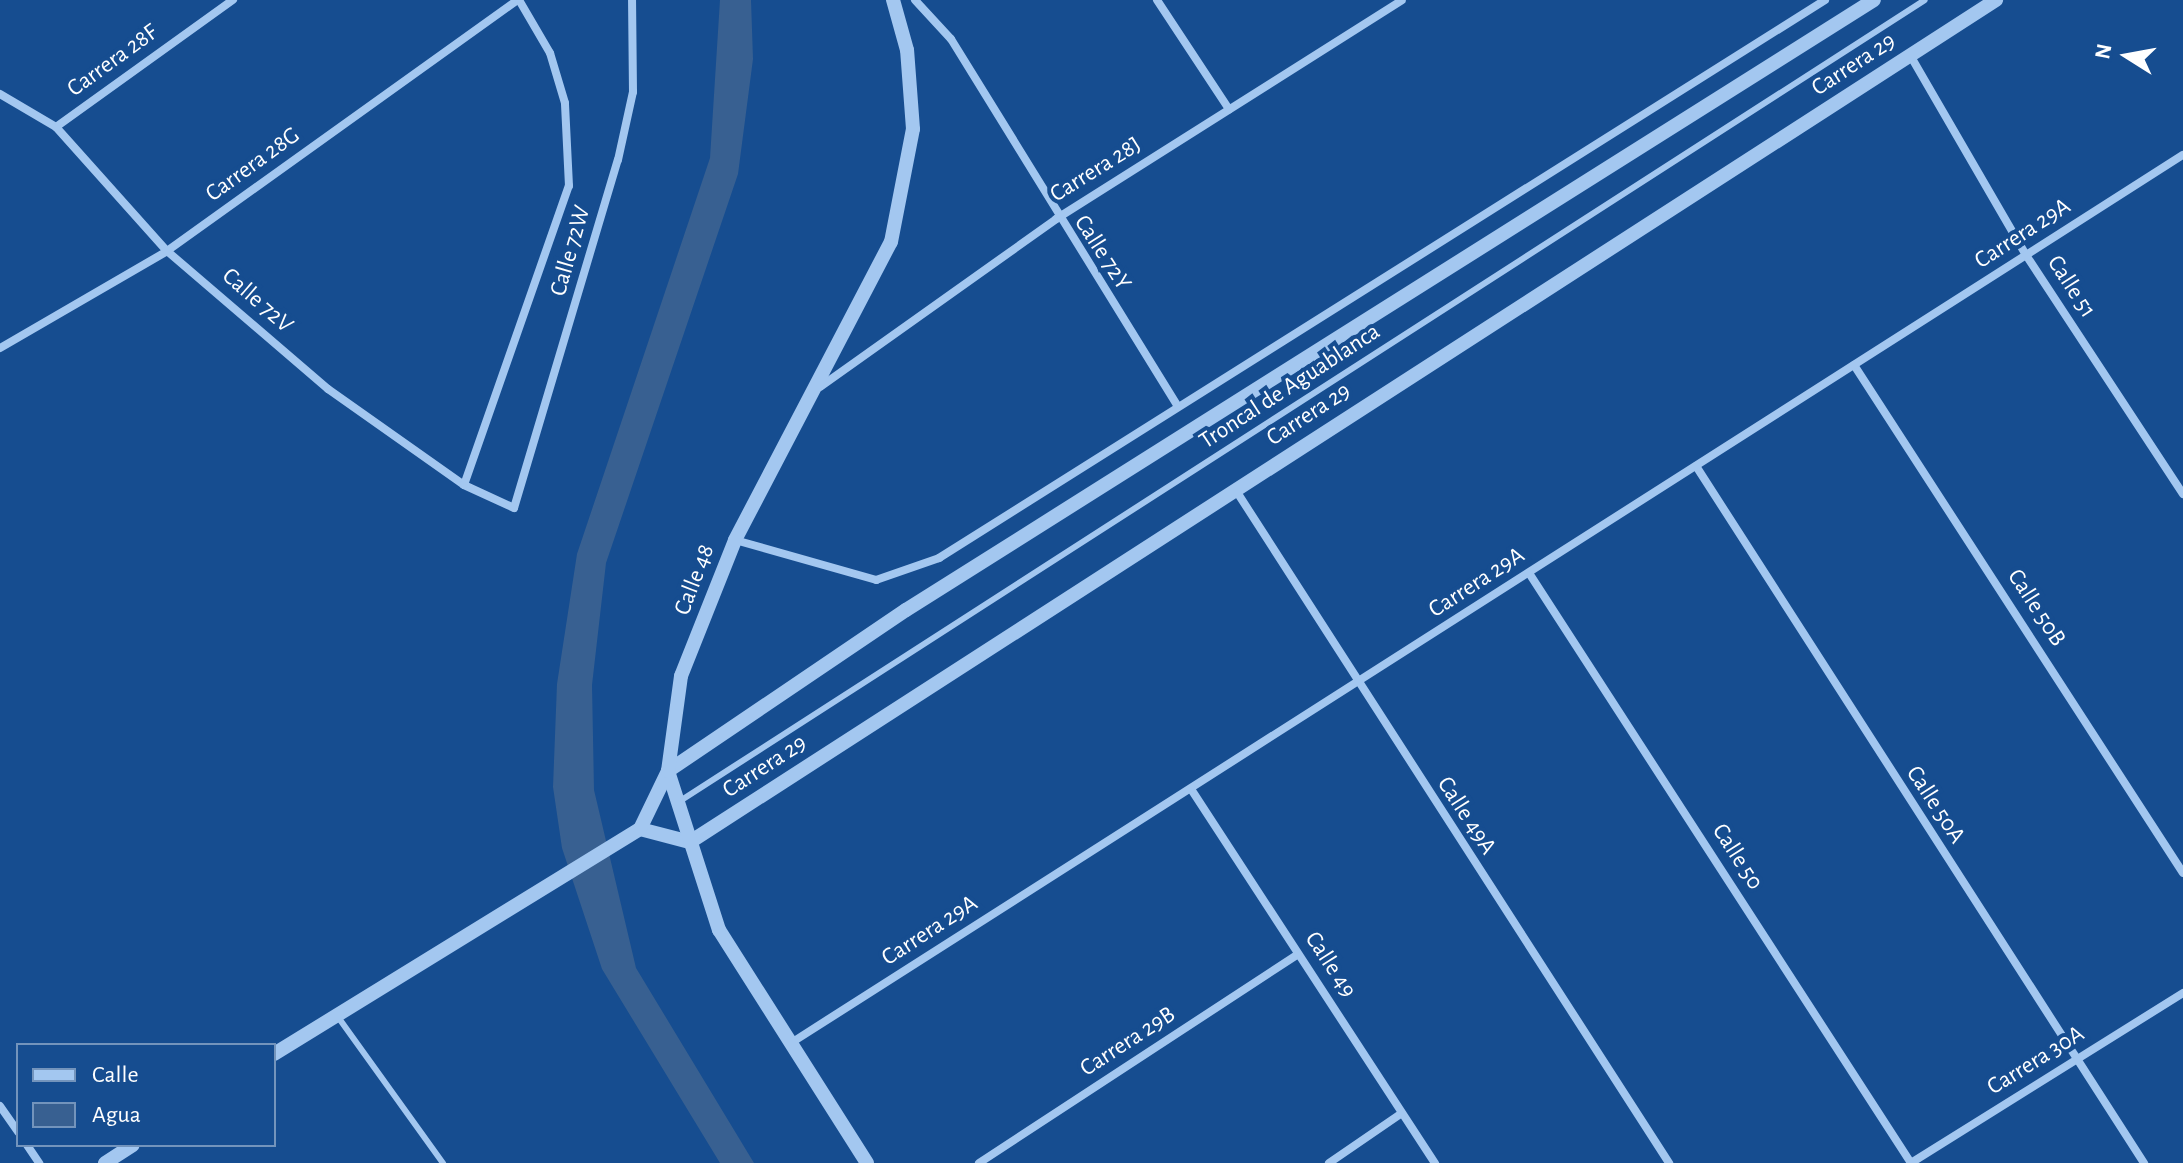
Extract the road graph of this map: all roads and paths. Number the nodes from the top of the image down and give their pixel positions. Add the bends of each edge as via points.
1 (233, 0) edge
2 (518, 0) edge
3 (632, 0) edge
4 (893, 0) edge
5 (915, 0) edge
6 (1157, 0) edge
7 (1377, 0) edge
8 (1402, 0) edge
9 (1825, 0) edge
10 (1874, 0) edge
11 (1925, 0) edge
12 (1996, 0) edge
13 (1384, 11) junction
14 (1910, 55) junction
15 (0, 94) edge
16 (1229, 109) junction
17 (56, 127) junction
18 (2183, 155) edge
19 (1056, 219) junction
20 (167, 251) junction
21 (2026, 255) junction
22 (0, 348) edge
23 (1854, 365) junction
24 (820, 387) junction
25 (1178, 407) junction
26 (1696, 466) junction
27 (464, 485) junction
28 (1235, 489) junction
29 (2183, 494) edge
30 (514, 508) joint
31 (735, 540) junction
32 (1529, 573) junction
33 (1356, 683) junction
34 (668, 771) junction
35 (1191, 789) junction
36 (675, 804) junction
37 (640, 829) junction
38 (690, 842) junction
39 (2183, 873) edge
40 (1298, 954) junction
41 (2183, 993) edge
42 (336, 1014) junction
43 (791, 1043) junction
44 (276, 1053) edge
45 (2075, 1060) junction
46 (0, 1106) edge
47 (1402, 1113) junction
48 (16, 1129) edge
49 (130, 1147) edge
50 (105, 1163) edge
51 (443, 1163) edge
52 (867, 1163) edge
53 (979, 1163) edge
54 (1329, 1163) edge
55 (1435, 1163) edge
56 (1669, 1163) edge
57 (1911, 1163) edge
58 (2144, 1163) edge

1 - 17 street, Carrera 28F
2 - 20 street, Carrera 28G
2 - 27 street, Calle 72W via 550,53 565,103 569,186
3 - 30 street, Calle 72W via 633,92 618,160
4 - 24 street, Calle 48 via 907,50 913,129 894,228
5 - 19 street, Calle 72Y via 951,39
6 - 16 street
7 - 13 street
8 - 13 street, Carrera 28J
9 - 25 street
10 - 34 street, Carrera 29 via 1207,426 996,552
11 - 36 lane, Troncal de Aguablanca
12 - 14 street, Carrera 29
13 - 16 street, Carrera 28J
14 - 21 street, Calle 51
14 - 28 street, Carrera 29
15 - 17 street, Calle 72V
16 - 19 street, Carrera 28J
17 - 20 street, Calle 72V
18 - 21 street, Carrera 29A
19 - 24 street, Carrera 28J
19 - 25 street, Calle 72Y
20 - 22 street, Carrera 28G
20 - 27 street, Calle 72V via 328,389
21 - 23 street, Carrera 29A
21 - 29 street, Calle 51
23 - 26 street, Carrera 29A
23 - 39 street, Calle 50B
24 - 31 street, Calle 48
25 - 31 street via 907,573 850,577
26 - 32 street, Carrera 29A
26 - 45 street, Calle 50A
27 - 30 street, Calle 72V
28 - 33 street, Calle 49A
28 - 38 street, Carrera 29
31 - 34 street, Calle 48 via 681,676
32 - 33 street, Carrera 29A
32 - 57 street, Calle 50
33 - 35 street, Carrera 29A
33 - 56 street, Calle 49A
34 - 36 street, Calle 48
34 - 37 street
35 - 40 street, Calle 49
35 - 43 street, Carrera 29A
36 - 38 street, Calle 48
37 - 38 street
37 - 42 street
38 - 43 street, Calle 48 via 719,930
40 - 47 street, Calle 49
40 - 53 street, Carrera 29B
41 - 45 street, Carrera 30A
42 - 44 street
42 - 51 lane
43 - 52 street, Calle 48
45 - 57 street, Carrera 30A
45 - 58 street, Calle 50A
46 - 48 street
47 - 54 street
47 - 55 street, Calle 49
49 - 50 street

